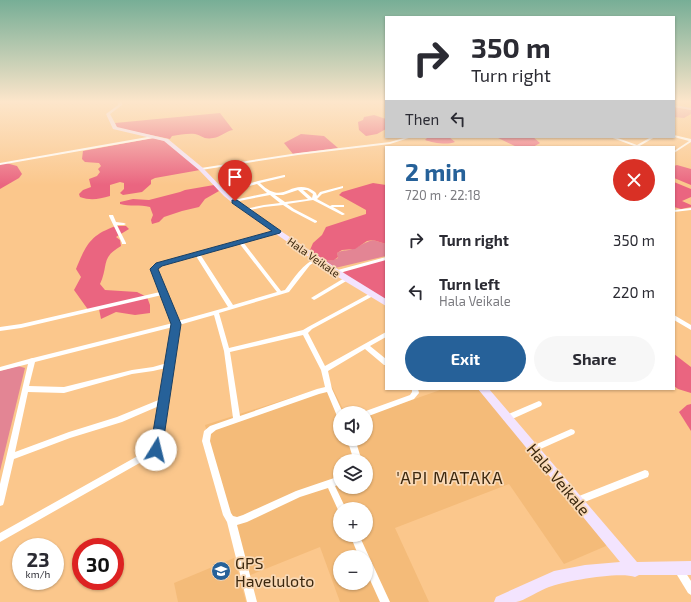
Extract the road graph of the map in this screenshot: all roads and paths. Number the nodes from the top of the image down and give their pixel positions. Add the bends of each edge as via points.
1 (120, 129) edge
2 (675, 136) edge
3 (153, 137) junction
4 (407, 138) edge
5 (615, 138) edge
6 (645, 138) edge
7 (649, 139) joint
8 (691, 141) edge
9 (636, 146) edge
10 (675, 151) edge
11 (0, 164) edge
12 (201, 169) junction
13 (284, 176) dead end
14 (259, 182) junction
15 (342, 187) dead end
16 (224, 192) junction
17 (272, 194) junction
18 (313, 199) junction
19 (235, 201) junction
20 (284, 203) junction
21 (324, 203) junction
22 (343, 206) dead end
23 (246, 210) junction
24 (690, 210) edge
25 (675, 211) edge
26 (342, 214) dead end
27 (111, 216) dead end
28 (315, 222) dead end
29 (115, 223) junction
30 (124, 224) dead end
31 (277, 231) junction
32 (240, 241) junction
33 (124, 243) dead end
34 (197, 253) junction
35 (385, 258) edge
36 (316, 259) junction
37 (336, 272) junction
38 (346, 279) junction
39 (162, 293) junction
40 (280, 293) junction
41 (371, 295) junction
42 (314, 298) dead end
43 (385, 302) edge
44 (232, 308) junction
45 (216, 312) junction
46 (675, 318) edge
47 (176, 324) junction
48 (691, 328) edge
49 (0, 329) edge
50 (305, 332) junction
51 (385, 335) edge
52 (366, 346) junction
53 (227, 351) junction
54 (32, 360) junction
55 (385, 362) edge
56 (170, 364) junction
57 (0, 369) edge
58 (324, 370) junction
59 (25, 389) junction
60 (330, 389) junction
61 (415, 390) edge
62 (484, 390) edge
63 (164, 401) junction
64 (539, 404) dead end
65 (337, 406) edge
66 (373, 411) edge
67 (507, 418) junction
68 (237, 419) junction
69 (571, 432) dead end
70 (533, 449) junction
71 (10, 457) junction
72 (645, 474) dead end
73 (333, 483) edge
74 (330, 484) junction
75 (577, 501) junction
76 (0, 502) edge
77 (339, 502) edge
78 (231, 520) junction
79 (0, 538) edge
80 (685, 568) edge
81 (635, 570) junction
82 (373, 575) edge
83 (691, 590) edge
84 (252, 602) edge
85 (385, 602) edge
86 (500, 602) edge

1 - 3 street, Hala Veikale
2 - 8 street
3 - 11 street
3 - 12 street, Hala Veikale via 166,140
4 - 12 street via 390,143
5 - 9 street
6 - 7 street
7 - 9 street
8 - 10 street
12 - 16 street, Hala Veikale
13 - 14 street
14 - 16 street
14 - 17 street via 259,185
15 - 18 street via 320,193
16 - 19 street, Hala Veikale
17 - 18 street via 283,194 300,188
17 - 19 street
17 - 20 street
18 - 20 street
18 - 21 street
19 - 23 street, Hala Veikale
20 - 23 street
20 - 28 street
21 - 22 street
21 - 26 street
23 - 31 street, Hala Veikale
24 - 25 street
27 - 29 street
29 - 30 street
29 - 33 street
31 - 32 street
31 - 36 street, Hala Veikale
32 - 34 street
32 - 40 street
34 - 39 street via 155,266
34 - 44 street
35 - 37 street
36 - 37 street, Hala Veikale
36 - 40 street via 308,264 292,288
37 - 38 street, Hala Veikale
38 - 41 street, Hala Veikale
38 - 42 street
39 - 47 street
39 - 49 street
40 - 44 street
41 - 43 street, Hala Veikale
41 - 50 street
44 - 45 street
45 - 47 street
45 - 53 street
46 - 48 street
47 - 54 street
47 - 56 street
50 - 53 street
50 - 58 street
51 - 52 street
52 - 55 street
52 - 58 street
53 - 68 street
54 - 57 street
54 - 59 street
56 - 59 street via 64,390
56 - 63 street
58 - 60 street
59 - 71 street
60 - 65 street
60 - 68 street
61 - 66 street via 412,397
62 - 67 street, Hala Veikale
63 - 71 street via 119,420
63 - 79 street via 156,450
64 - 67 street
67 - 70 street, Hala Veikale
68 - 78 street via 213,428 207,433 206,441 227,516
69 - 70 street
70 - 75 street, Hala Veikale
71 - 76 street
72 - 75 street
73 - 74 street
74 - 77 street
74 - 78 street via 299,494 244,519
75 - 81 street, Hala Veikale
78 - 84 street
80 - 81 street
80 - 83 street
81 - 86 street via 579,573 555,578
82 - 85 street

